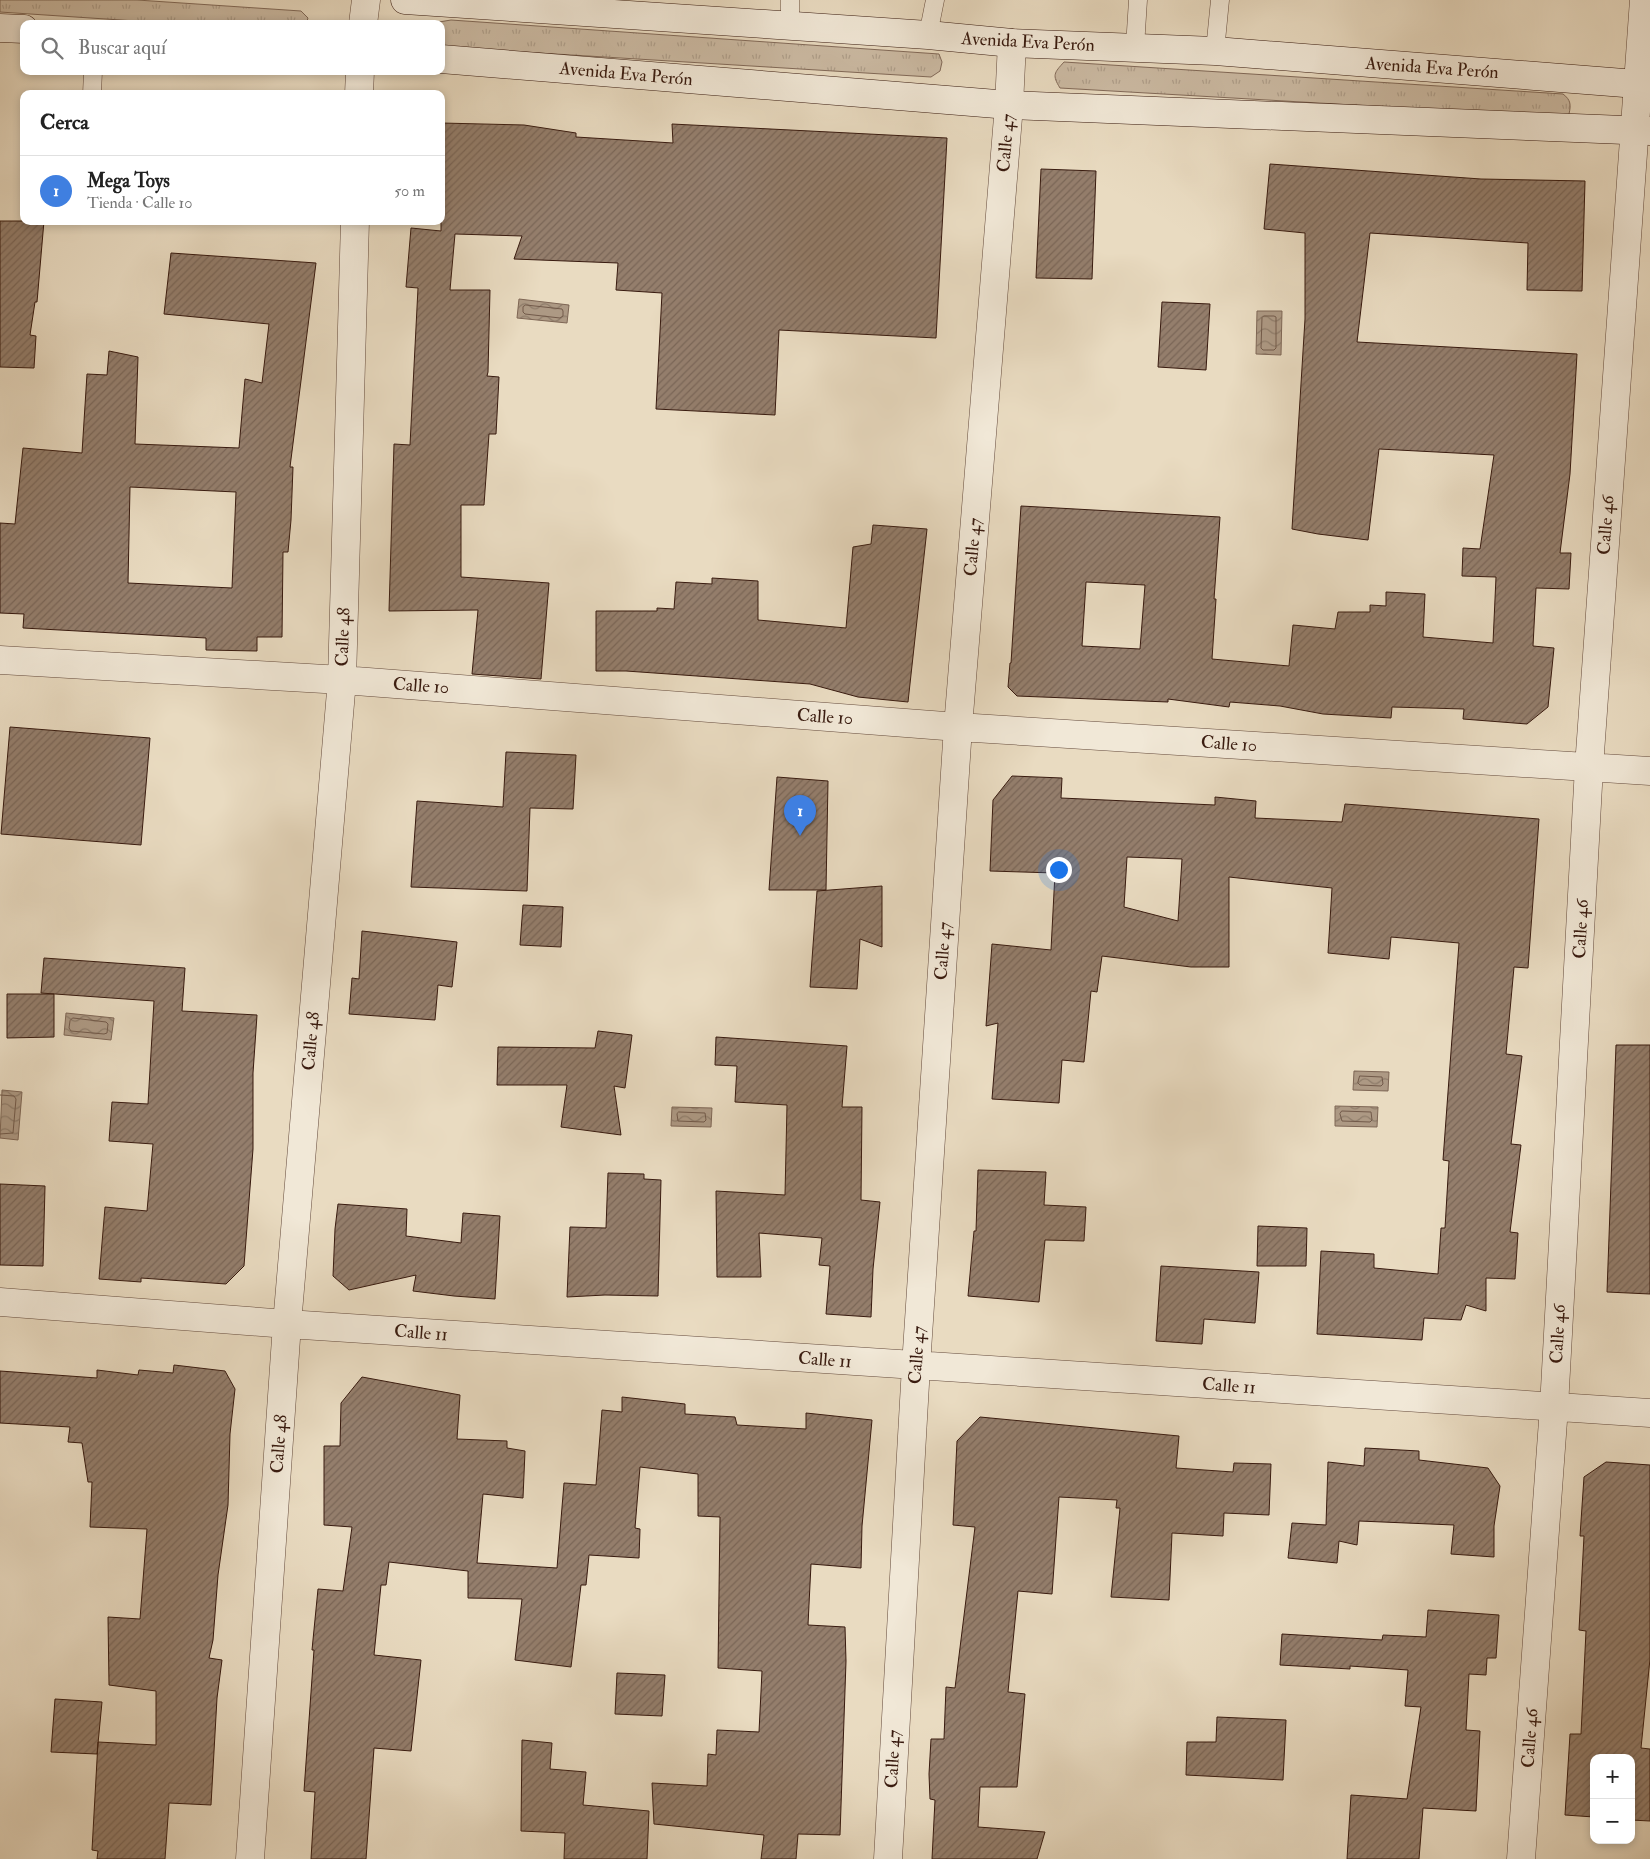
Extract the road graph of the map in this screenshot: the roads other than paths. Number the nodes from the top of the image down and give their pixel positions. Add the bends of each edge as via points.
1 (366, 0) edge
2 (405, 0) edge
3 (935, 0) edge
4 (1138, 0) edge
5 (1220, 0) edge
6 (1644, 0) edge
7 (790, 13) edge
8 (364, 20) edge
9 (0, 28) edge
10 (20, 29) edge
11 (928, 35) junction
12 (1012, 43) junction
13 (1135, 47) junction
14 (1215, 51) junction
15 (445, 58) edge
16 (93, 75) edge
17 (360, 75) edge
18 (1644, 85) edge
19 (92, 90) edge
20 (359, 90) edge
21 (1009, 106) junction
22 (1642, 130) edge
23 (356, 225) edge
24 (0, 660) edge
25 (342, 680) junction
26 (958, 727) junction
27 (1590, 767) junction
28 (1650, 771) edge
29 (0, 1302) edge
30 (287, 1324) junction
31 (916, 1366) junction
32 (1554, 1407) junction
33 (1650, 1413) edge
34 (250, 1859) edge
35 (888, 1859) edge
36 (1521, 1859) edge

1 - 8 street
2 - 7 street, Avenida Eva Perón
3 - 11 lane
4 - 13 lane
5 - 14 lane
6 - 18 street, Calle 46
7 - 11 street, Avenida Eva Perón
9 - 10 street
11 - 12 street, Avenida Eva Perón
12 - 13 street, Avenida Eva Perón
12 - 21 street, Calle 47
13 - 14 street, Avenida Eva Perón
14 - 18 street, Avenida Eva Perón
15 - 21 street, Avenida Eva Perón
16 - 19 lane
17 - 20 street
18 - 22 street, Calle 46
21 - 22 street, Avenida Eva Perón
21 - 26 street, Calle 47
22 - 27 street, Calle 46
23 - 25 street, Calle 48
24 - 25 street, Calle 10
25 - 26 street, Calle 10
25 - 30 street, Calle 48
26 - 27 street, Calle 10
26 - 31 street, Calle 47
27 - 28 street, Calle 10
27 - 32 street, Calle 46
29 - 30 street, Calle 11
30 - 31 street, Calle 11
30 - 34 street, Calle 48
31 - 32 street, Calle 11
31 - 35 street, Calle 47
32 - 33 street, Calle 11
32 - 36 street, Calle 46

